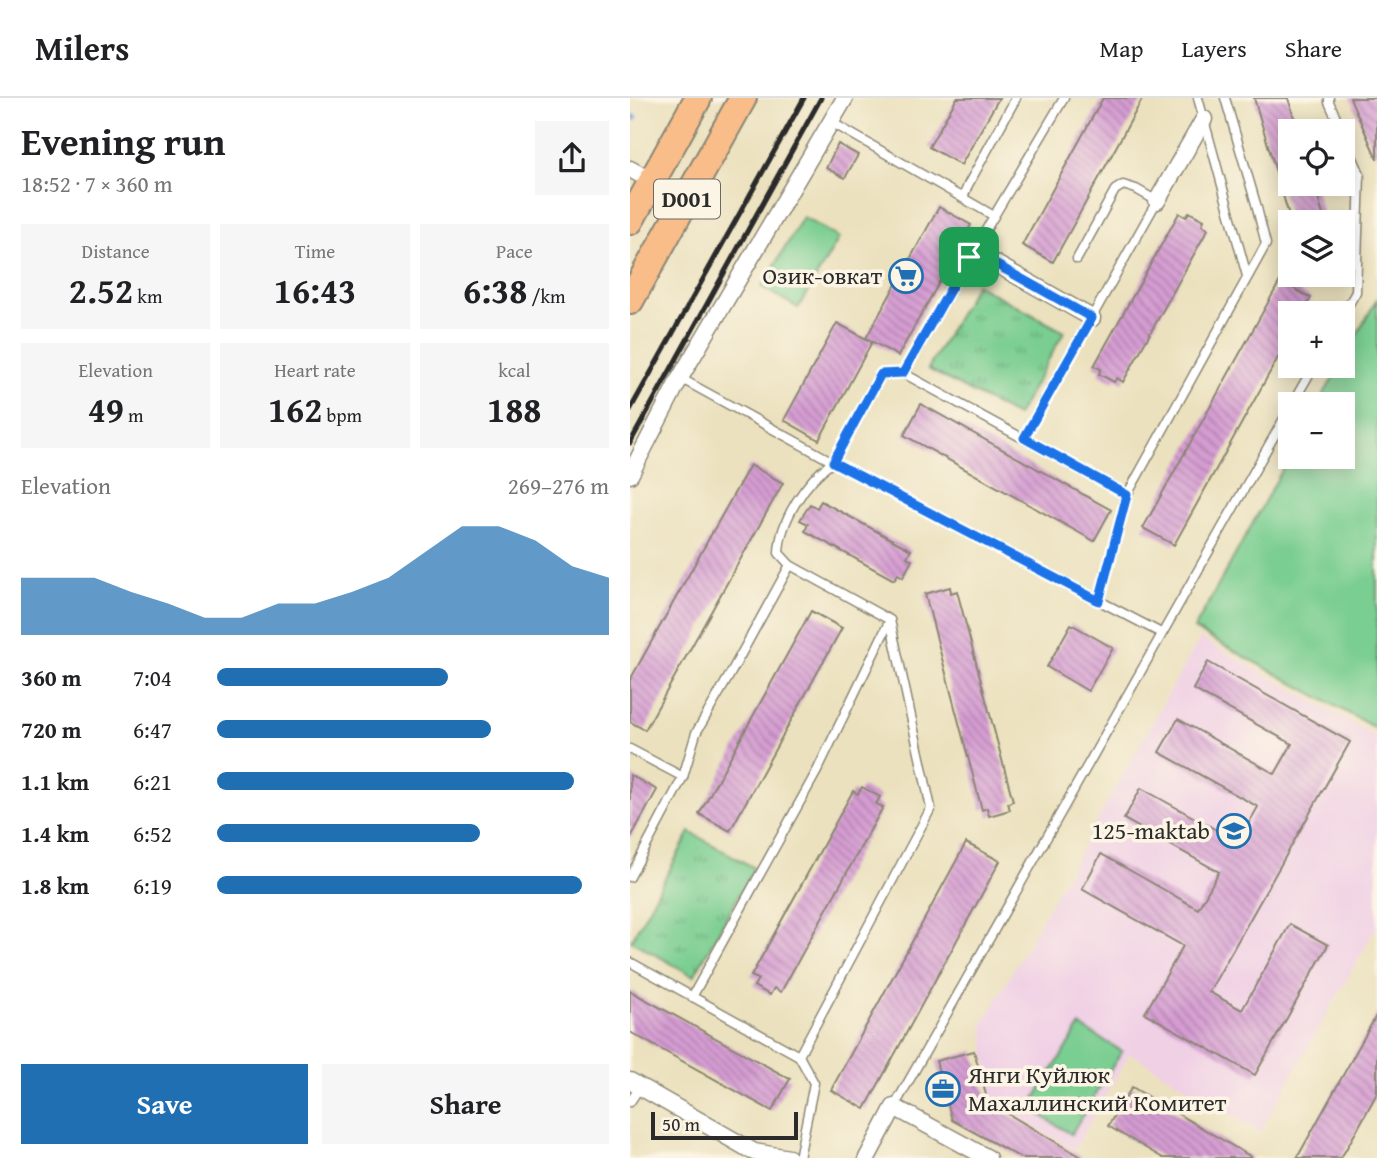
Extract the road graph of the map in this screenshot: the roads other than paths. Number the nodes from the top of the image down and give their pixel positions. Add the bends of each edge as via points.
1 (698, 98) edge
2 (743, 98) edge
3 (845, 98) edge
4 (1016, 98) edge
5 (1064, 98) edge
6 (1198, 98) edge
7 (1225, 98) edge
8 (1329, 98) edge
9 (1204, 119) junction
10 (1336, 119) edge
11 (831, 122) junction
12 (1355, 162) edge
13 (641, 175) edge
14 (963, 198) junction
15 (1157, 201) junction
16 (993, 216) junction
17 (630, 221) edge
18 (972, 251) junction
19 (1077, 259) dead end
20 (1247, 276) junction
21 (630, 301) edge
22 (1351, 301) edge
23 (1092, 318) junction
24 (903, 373) junction
25 (680, 378) junction
26 (1278, 429) edge
27 (1024, 438) junction
28 (833, 462) junction
29 (630, 475) edge
30 (1127, 495) junction
31 (790, 565) junction
32 (1099, 601) junction
33 (890, 620) junction
34 (1161, 633) junction
35 (630, 749) edge
36 (684, 778) junction
37 (630, 877) edge
38 (630, 962) edge
39 (692, 997) junction
40 (799, 1056) junction
41 (635, 1084) edge
42 (630, 1102) edge
43 (894, 1107) junction
44 (789, 1158) edge
45 (799, 1158) edge
46 (867, 1158) edge
47 (988, 1158) edge

1 - 13 highway, D001
2 - 21 highway, D001
3 - 11 street
4 - 14 lane
5 - 16 lane
6 - 9 lane
7 - 20 lane via 1266,244
8 - 10 lane
9 - 15 street
9 - 20 lane
11 - 14 lane
11 - 25 street
12 - 22 lane via 1360,174 1356,292
13 - 17 highway, D001
14 - 16 lane
15 - 19 lane via 1123,185 1115,190
15 - 23 lane
16 - 18 lane
18 - 23 street
18 - 24 lane
20 - 30 lane
23 - 27 lane
24 - 27 lane
24 - 28 lane via 881,374
25 - 28 lane
25 - 29 street
26 - 34 lane
27 - 30 lane
28 - 31 lane via 806,488 784,527 779,553
28 - 32 lane
30 - 32 lane
31 - 33 lane
31 - 36 lane via 696,733
32 - 34 lane
33 - 39 lane via 817,771
33 - 40 lane via 932,808
34 - 43 lane
35 - 36 lane
36 - 37 lane
38 - 39 lane
39 - 40 lane
40 - 45 lane via 814,1083
41 - 42 lane
41 - 44 street via 754,1152
43 - 46 street
43 - 47 street

